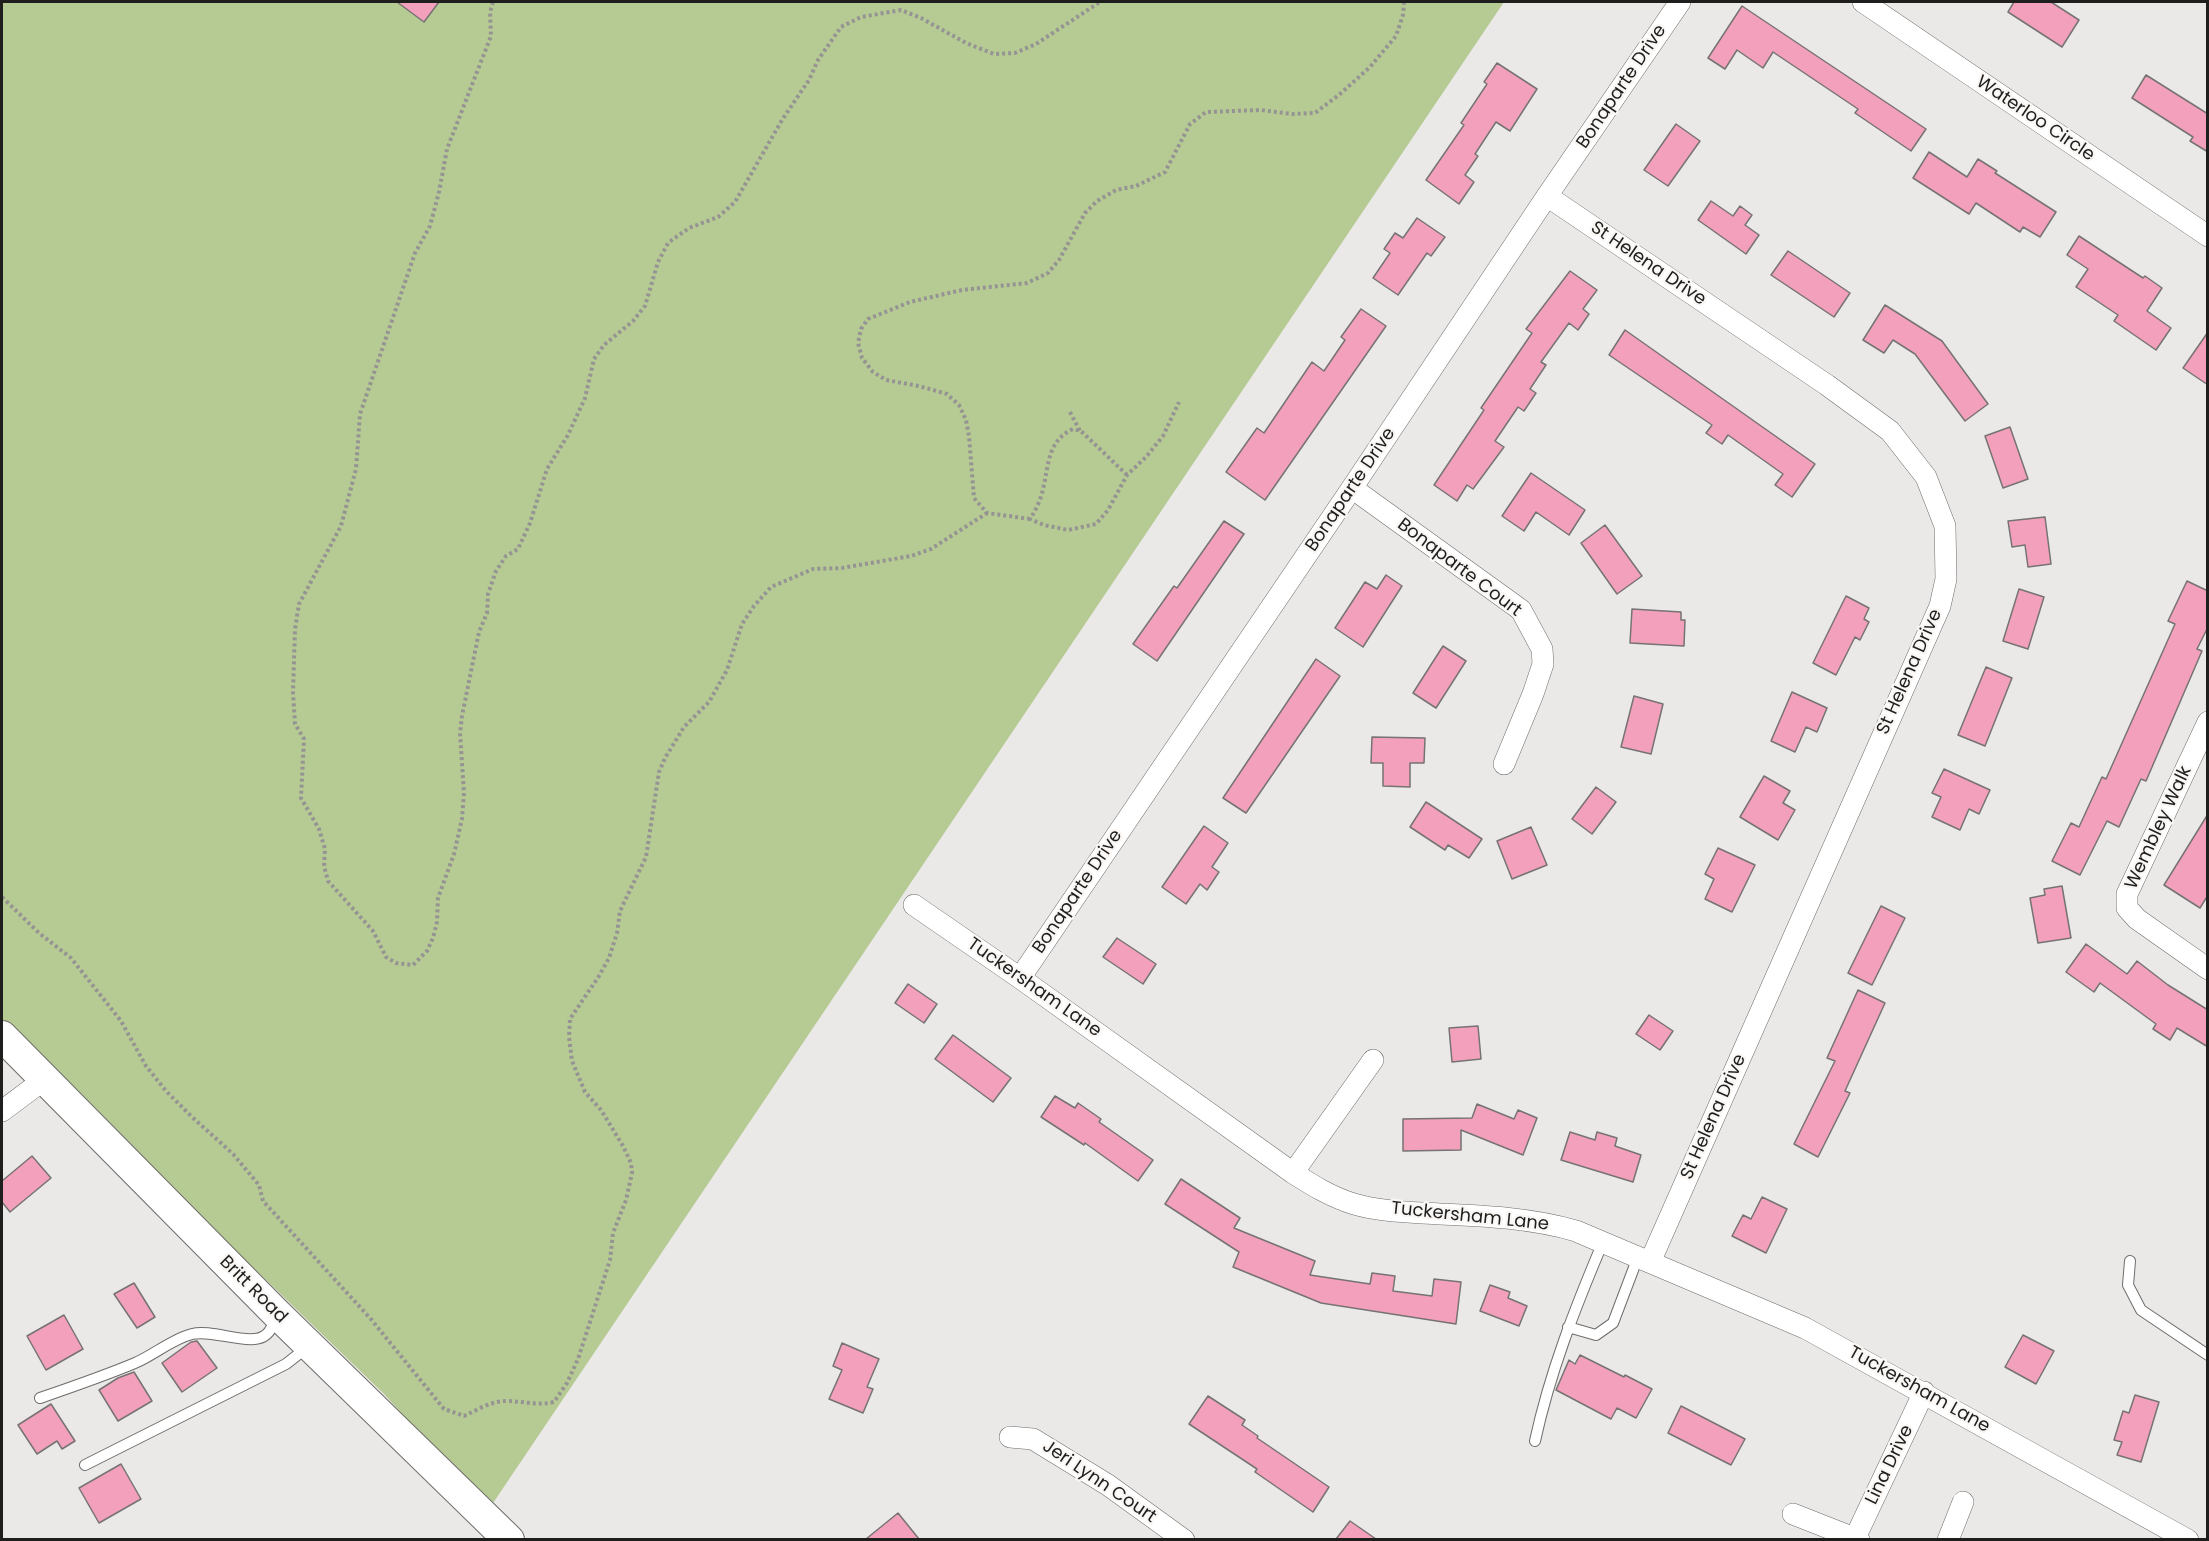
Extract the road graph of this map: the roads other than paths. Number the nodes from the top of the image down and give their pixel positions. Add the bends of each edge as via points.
1 (1680, 2) edge
2 (1863, 2) edge
3 (1547, 196) junction
4 (2208, 236) edge
5 (1352, 488) junction
6 (2208, 722) edge
7 (1504, 764) dead end
8 (914, 904) dead end
9 (2208, 969) edge
10 (1020, 978) junction
11 (2, 1036) edge
12 (1373, 1060) dead end
13 (45, 1079) junction
14 (2, 1111) edge
15 (1293, 1173) junction
16 (1603, 1242) junction
17 (1644, 1259) junction
18 (2130, 1261) dead end
19 (275, 1312) junction
20 (1568, 1326) junction
21 (309, 1346) junction
22 (2208, 1355) edge
23 (1924, 1392) junction
24 (40, 1398) dead end
25 (1010, 1437) dead end
26 (1535, 1441) dead end
27 (84, 1465) dead end
28 (1963, 1502) dead end
29 (1792, 1514) dead end
30 (509, 1539) edge
31 (1181, 1539) edge
32 (1857, 1539) edge
33 (1948, 1539) edge
34 (2188, 1539) edge

1 - 3 street, Bonaparte Drive
2 - 4 street, Waterloo Circle
3 - 5 street, Bonaparte Drive
3 - 17 street, St Helena Drive via 1890,431 1926,477 1945,526 1946,579 1940,606
5 - 7 street, Bonaparte Court via 1521,610 1542,649 1542,664
5 - 10 street, Bonaparte Drive
6 - 9 street, Wembley Walk via 2127,894 2127,908 2137,920
8 - 10 street, Tuckersham Lane
10 - 15 street, Tuckersham Lane
11 - 13 street, Britt Road
12 - 15 street
13 - 14 street
13 - 19 street, Britt Road
15 - 16 street, Tuckersham Lane via 1323,1192 1354,1204 1405,1212 1550,1223
16 - 17 street, Tuckersham Lane
16 - 20 lane
17 - 20 lane via 1613,1323 1596,1335
17 - 23 street, Tuckersham Lane via 1804,1328
18 - 22 lane via 2128,1285 2141,1310
19 - 21 street, Britt Road
19 - 24 lane via 267,1337 258,1340 210,1332 192,1334 136,1362
20 - 26 lane
21 - 27 lane via 286,1364
21 - 30 street, Britt Road
23 - 32 street, Lina Drive
23 - 34 street, Tuckersham Lane
25 - 31 street, Jeri Lynn Court via 1033,1439 1108,1485
28 - 33 street
29 - 32 street

